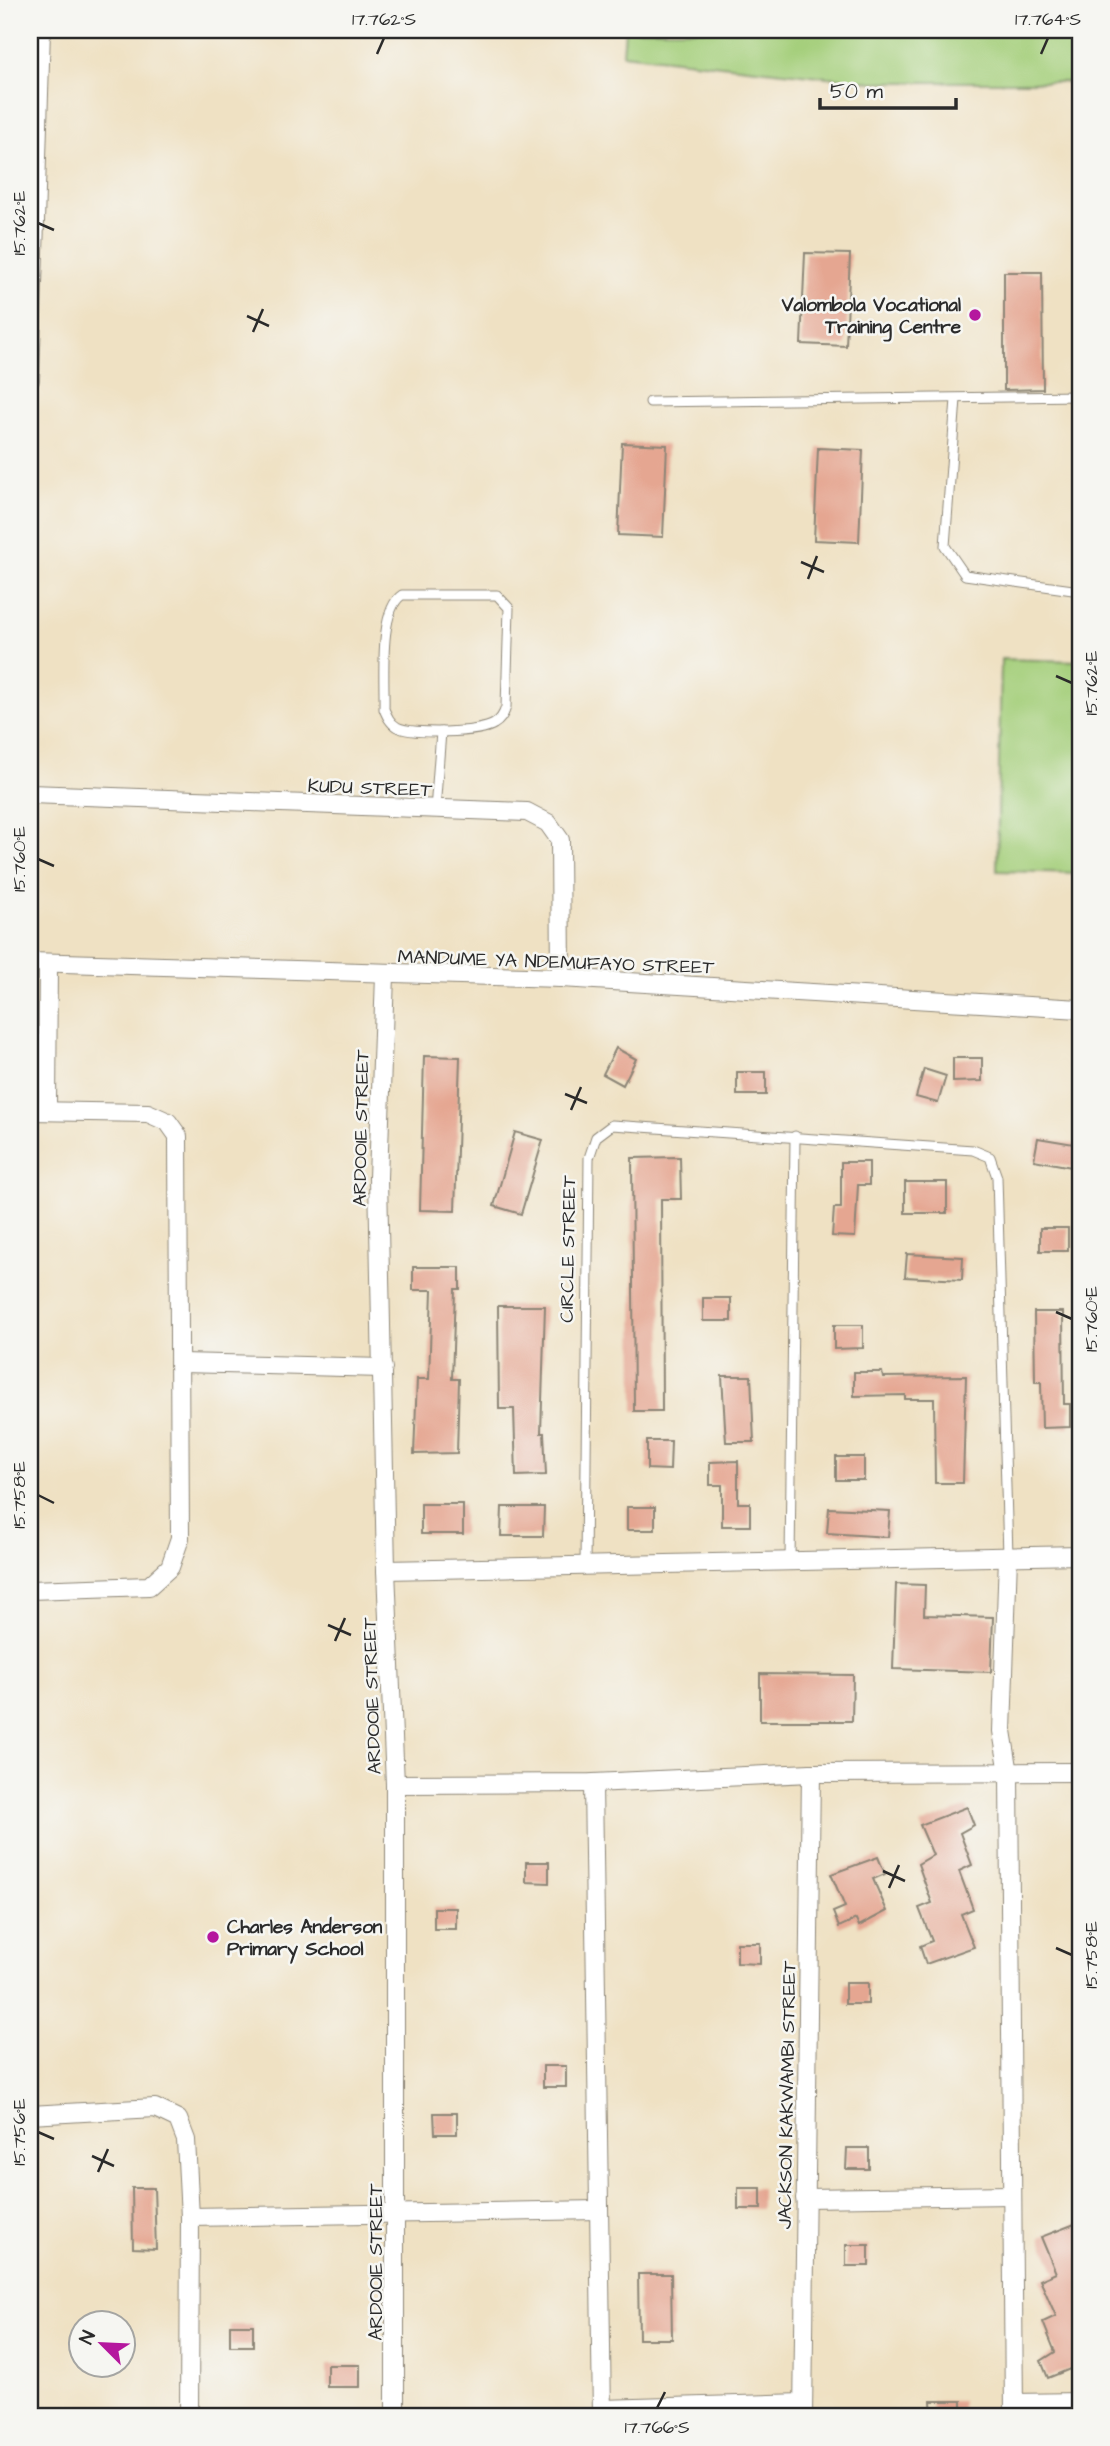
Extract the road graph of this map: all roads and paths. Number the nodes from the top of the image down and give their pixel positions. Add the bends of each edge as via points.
1 (41, 30) edge
2 (30, 380) edge
3 (1080, 396) edge
4 (956, 399) junction
5 (650, 402) dead end
6 (1080, 591) edge
7 (440, 732) junction
8 (30, 794) edge
9 (435, 810) junction
10 (39, 963) edge
11 (385, 975) junction
12 (561, 978) junction
13 (1080, 1009) edge
14 (39, 1111) edge
15 (795, 1136) junction
16 (181, 1363) junction
17 (383, 1368) junction
18 (1080, 1555) edge
19 (1008, 1556) junction
20 (790, 1561) junction
21 (585, 1566) junction
22 (386, 1570) junction
23 (30, 1590) edge
24 (1080, 1772) edge
25 (811, 1773) junction
26 (1009, 1773) junction
27 (593, 1783) junction
28 (395, 1784) junction
29 (30, 2115) edge
30 (1012, 2196) junction
31 (805, 2198) junction
32 (599, 2210) junction
33 (396, 2215) junction
34 (190, 2217) junction
35 (1080, 2402) edge
36 (803, 2410) edge
37 (1014, 2410) edge
38 (602, 2413) edge
39 (189, 2416) edge
40 (395, 2416) edge

1 - 2 street
3 - 4 lane
4 - 5 lane
4 - 6 lane via 945,546 965,575
7 - 7 lane via 398,727 388,719 384,709 387,614 402,594 497,595 509,608 503,716 493,726
7 - 9 lane
8 - 9 street, KUDU STREET
9 - 12 street, KUDU STREET via 527,813 548,822 560,840
10 - 11 street, MANDUME YA NDEMUFAYO STREET
10 - 14 street
11 - 12 street, MANDUME YA NDEMUFAYO STREET
11 - 17 street, ARDOOIE STREET via 378,1178
12 - 13 street, MANDUME YA NDEMUFAYO STREET
14 - 16 street via 148,1114 168,1122 178,1136
15 - 19 lane, CIRCLE STREET via 973,1150 990,1157 997,1177
15 - 20 lane
15 - 21 lane, CIRCLE STREET via 612,1125 596,1137 589,1158
16 - 17 street
16 - 23 street via 180,1538 170,1567 149,1586
17 - 22 street, ARDOOIE STREET
18 - 19 street
19 - 20 street
19 - 26 street via 1002,1731
20 - 21 street
21 - 22 street
22 - 28 street, ARDOOIE STREET
24 - 26 street
25 - 26 street
25 - 27 street
25 - 31 street, JACKSON KAKWAMBI STREET
26 - 30 street
27 - 28 street
27 - 32 street
28 - 33 street, ARDOOIE STREET
29 - 34 street via 155,2108 178,2119 186,2140
30 - 31 street
30 - 37 street
31 - 36 street, JACKSON KAKWAMBI STREET
32 - 33 street
32 - 38 street
33 - 34 street
33 - 40 street, ARDOOIE STREET
34 - 39 street
35 - 37 street
36 - 38 street

